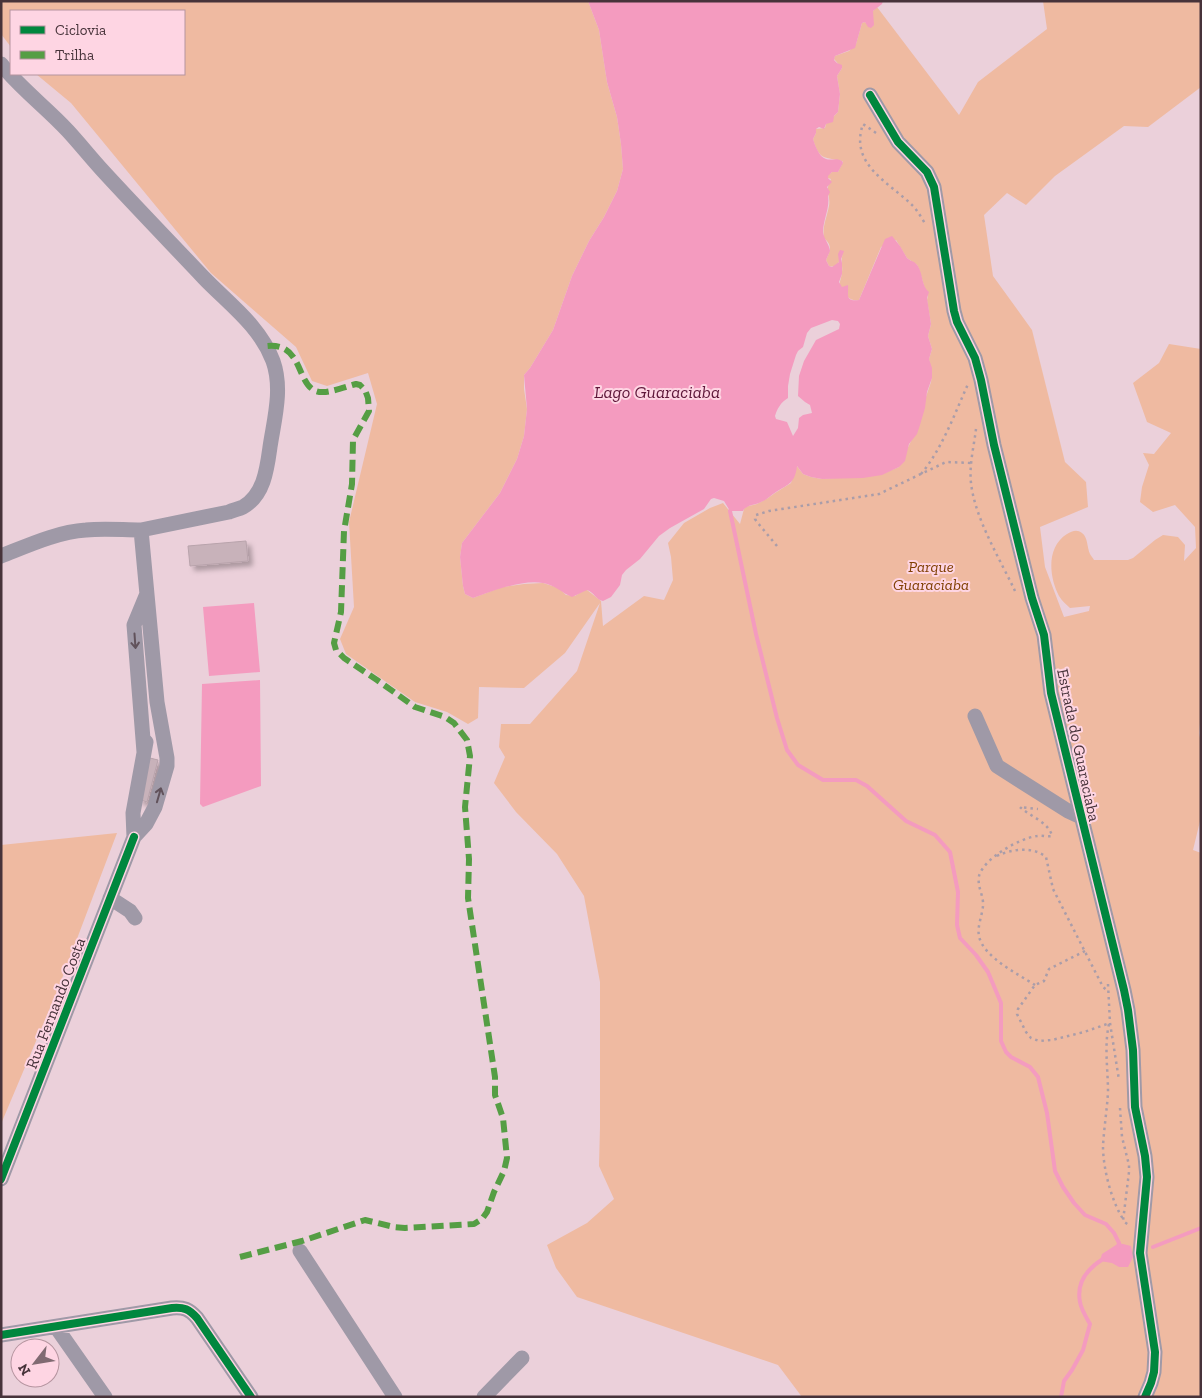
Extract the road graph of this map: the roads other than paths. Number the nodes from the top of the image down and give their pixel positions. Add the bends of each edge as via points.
1 (1, 64) edge
2 (10, 75) edge
3 (10, 75) edge
4 (870, 95) dead end
5 (141, 530) junction
6 (1, 556) edge
7 (147, 595) junction
8 (157, 702) junction
9 (975, 716) dead end
10 (144, 752) junction
11 (1081, 817) junction
12 (134, 837) junction
13 (110, 898) junction
14 (135, 918) dead end
15 (1, 1179) edge
16 (300, 1251) dead end
17 (56, 1327) junction
18 (1, 1335) edge
19 (522, 1358) dead end
20 (105, 1397) edge
21 (251, 1397) edge
22 (395, 1397) edge
23 (484, 1397) edge
24 (1145, 1397) edge

1 - 3 street
2 - 5 street via 67,130 101,170 246,320 267,346 274,364 278,393 268,463 264,481 252,500 229,512
4 - 11 street, Estrada do Guaraciaba via 895,138 924,169 934,187 954,311 975,358 983,386 994,444 1044,635 1051,693
5 - 6 street via 65,533
5 - 7 street
7 - 8 street
7 -> 10 street via 134,625
8 - 10 street
12 -> 8 street via 155,807 167,766
9 - 11 street via 997,766
10 - 12 street via 132,813
11 - 24 street, Estrada do Guaraciaba via 1124,990 1133,1050 1135,1107 1147,1172 1140,1253 1155,1352 1154,1372
12 - 13 street, Rua Fernando Costa
13 - 14 street
13 - 15 street, Rua Fernando Costa
16 - 22 street
17 - 18 street
17 - 20 street
17 - 21 street via 182,1307 197,1318
19 - 23 street

